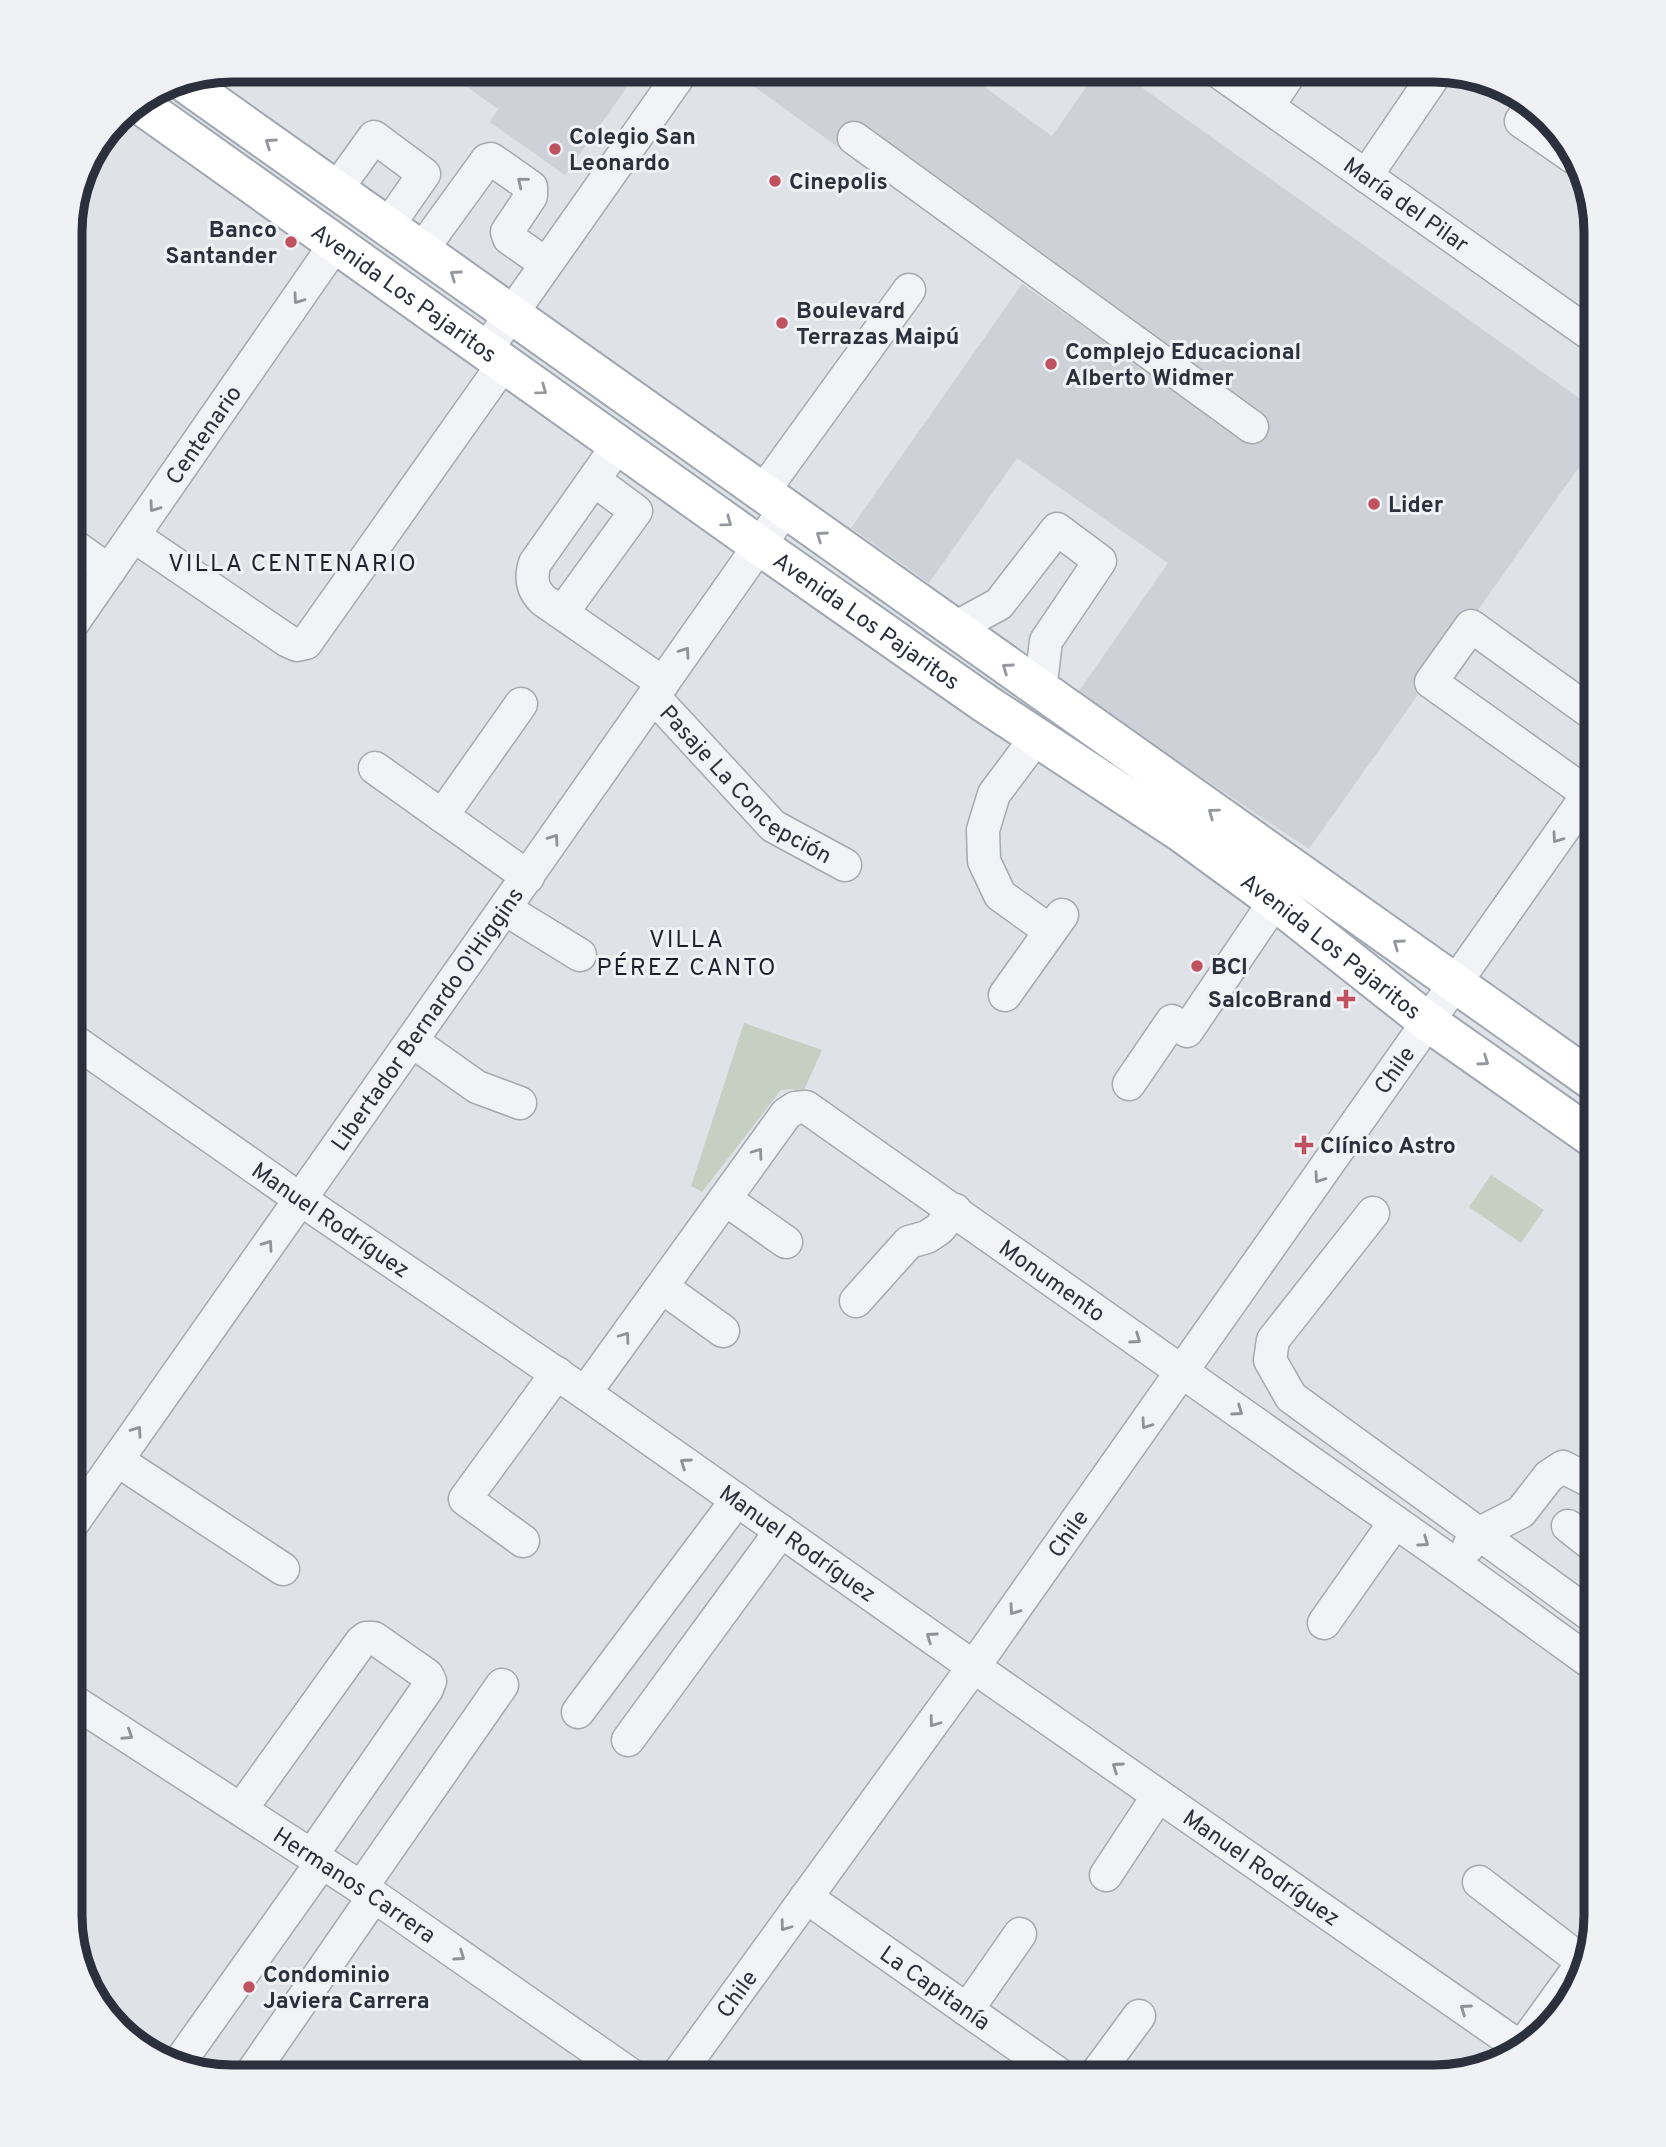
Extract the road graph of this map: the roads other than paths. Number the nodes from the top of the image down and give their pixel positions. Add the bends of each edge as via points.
1 (674, 83) edge
2 (1235, 83) edge
3 (1283, 83) edge
4 (1429, 83) edge
5 (192, 88) edge
6 (1268, 106) junction
7 (147, 109) edge
8 (1526, 114) edge
9 (854, 138) dead end
10 (1555, 145) edge
11 (1366, 176) junction
12 (336, 190) junction
13 (387, 227) junction
14 (337, 243) junction
15 (421, 251) junction
16 (546, 264) junction
17 (909, 290) dead end
18 (511, 315) junction
19 (1584, 328) edge
20 (495, 356) junction
21 (1252, 427) dead end
22 (618, 444) junction
23 (594, 480) junction
24 (774, 501) junction
25 (134, 536) junction
26 (760, 546) junction
27 (83, 552) edge
28 (109, 571) junction
29 (83, 609) edge
30 (562, 613) junction
31 (953, 629) junction
32 (658, 690) junction
33 (1040, 691) junction
34 (521, 704) dead end
35 (1584, 707) edge
36 (1036, 738) junction
37 (374, 768) dead end
38 (1584, 783) edge
39 (1584, 799) edge
40 (442, 816) junction
41 (845, 864) dead end
42 (528, 877) junction
43 (1275, 901) junction
44 (505, 909) junction
45 (580, 955) dead end
46 (1454, 984) junction
47 (1005, 995) dead end
48 (1428, 1022) junction
49 (412, 1041) junction
50 (83, 1047) edge
51 (1584, 1074) edge
52 (1129, 1084) dead end
53 (520, 1103) dead end
54 (1584, 1132) edge
55 (300, 1199) junction
56 (725, 1199) junction
57 (954, 1210) junction
58 (1373, 1213) dead end
59 (786, 1242) dead end
60 (662, 1287) junction
61 (856, 1301) dead end
62 (723, 1331) dead end
63 (1183, 1372) junction
64 (571, 1383) junction
65 (117, 1460) junction
66 (1584, 1478) edge
67 (737, 1500) junction
68 (82, 1510) edge
69 (1395, 1522) junction
70 (1569, 1526) dead end
71 (781, 1531) junction
72 (1478, 1534) junction
73 (1584, 1538) edge
74 (523, 1541) dead end
75 (1455, 1564) junction
76 (283, 1569) dead end
77 (1584, 1610) edge
78 (1324, 1623) dead end
79 (1584, 1657) edge
80 (974, 1667) junction
81 (502, 1685) dead end
82 (82, 1707) edge
83 (578, 1712) dead end
84 (287, 1720) dead end
85 (628, 1740) dead end
86 (1158, 1796) junction
87 (236, 1805) junction
88 (317, 1858) junction
89 (1106, 1875) dead end
90 (1479, 1882) dead end
91 (368, 1892) junction
92 (806, 1897) junction
93 (1020, 1934) dead end
94 (1577, 1958) edge
95 (1565, 1987) edge
96 (967, 2010) junction
97 (1548, 2012) edge
98 (1139, 2016) dead end
99 (1511, 2043) edge
100 (184, 2056) edge
101 (257, 2065) edge
102 (617, 2065) edge
103 (685, 2065) edge
104 (1046, 2065) edge
105 (1103, 2065) edge

1 - 16 street
2 - 6 street, María del Pilar
3 - 6 street
4 - 11 street
12 -> 5 main road, Avenida Los Pajaritos
6 - 11 street, María del Pilar
7 - 14 main road, Avenida Los Pajaritos
8 - 10 street via 1521,121
9 - 21 street
11 - 19 street, María del Pilar
12 - 13 main road, Avenida Los Pajaritos
12 - 13 street via 374,138 424,174
13 - 15 main road, Avenida Los Pajaritos
14 - 20 main road, Avenida Los Pajaritos
14 -> 25 street, Centenario
16 -> 15 street via 507,232 531,196 531,187 491,159
18 -> 15 main road, Avenida Los Pajaritos
16 - 18 street
17 - 24 street, Libertador Bernardo O'Higgins
18 - 20 street
18 - 24 main road, Avenida Los Pajaritos
20 -> 22 main road, Avenida Los Pajaritos
20 - 25 street via 306,643 288,641
22 - 23 street, Pasaje La Concepción
22 -> 26 main road, Avenida Los Pajaritos
23 - 30 street, Pasaje La Concepción via 532,571 537,594
23 - 30 street via 636,511
24 - 26 street, Libertador Bernardo O'Higgins
31 -> 24 main road, Avenida Los Pajaritos
25 - 28 street, Centenario
32 -> 26 street, Libertador Bernardo O'Higgins
26 - 36 main road, Avenida Los Pajaritos
27 - 28 street
28 - 29 street, Centenario
30 - 32 street, Pasaje La Concepción
33 -> 31 main road, Avenida Los Pajaritos
31 - 33 street via 999,604 1057,529 1100,561 1046,641
32 - 41 street, Pasaje La Concepción via 773,826
42 -> 32 street, Libertador Bernardo O'Higgins
46 -> 33 main road, Avenida Los Pajaritos
34 - 40 street
35 - 38 street via 1471,626 1432,682
36 - 43 main road, Avenida Los Pajaritos via 1135,801
36 - 47 street via 994,794 983,830 984,861 1000,895 1056,923
37 - 40 street
39 -> 46 street, Chile
40 - 42 street
42 - 44 street, Libertador Bernardo O'Higgins
43 - 48 main road, Avenida Los Pajaritos
43 - 52 street via 1187,1031 1172,1021
44 - 45 street
44 - 49 street, Libertador Bernardo O'Higgins
46 - 48 street, Chile
46 - 51 main road, Avenida Los Pajaritos
48 -> 54 main road, Avenida Los Pajaritos
48 -> 63 street, Chile
49 - 53 street via 477,1087
49 - 55 street, Libertador Bernardo O'Higgins
50 - 55 street, Manuel Rodríguez
55 - 64 street, Manuel Rodríguez
65 -> 55 street, Libertador Bernardo O'Higgins
56 -> 57 street, Monumento via 786,1114 800,1107 811,1109
56 - 59 street
56 - 60 street, Monumento
57 - 61 street via 939,1229 909,1242
57 -> 63 street, Monumento
58 - 72 street via 1273,1340 1270,1360 1291,1397
60 - 62 street
64 -> 60 street, Monumento
63 -> 69 street, Monumento
63 -> 80 street, Chile
67 -> 64 street, Manuel Rodríguez
64 - 74 street, Monumento via 471,1504
65 - 68 street, Libertador Bernardo O'Higgins
65 - 76 street
66 - 72 street via 1563,1467 1549,1476 1521,1512
67 - 71 street, Manuel Rodríguez
67 - 83 street
69 -> 75 street, Monumento
69 - 78 street
70 - 73 street
80 -> 71 street, Manuel Rodríguez
71 - 85 street
72 - 75 street
72 - 77 street
75 - 79 street, Monumento
86 -> 80 street, Manuel Rodríguez
80 -> 92 street, Chile
81 - 91 street
82 -> 87 street, Hermanos Carrera
84 - 87 street
86 - 89 street
99 -> 86 street, Manuel Rodríguez
87 - 88 street, Hermanos Carrera
87 - 88 street via 361,1642 374,1638 430,1681
88 - 91 street, Hermanos Carrera
88 - 100 street
90 - 94 street
91 - 101 street
91 -> 102 street, Hermanos Carrera
92 - 96 street, La Capitanía
92 -> 103 street, Chile
93 - 96 street
95 - 97 street
96 - 104 street, La Capitanía
98 - 105 street

